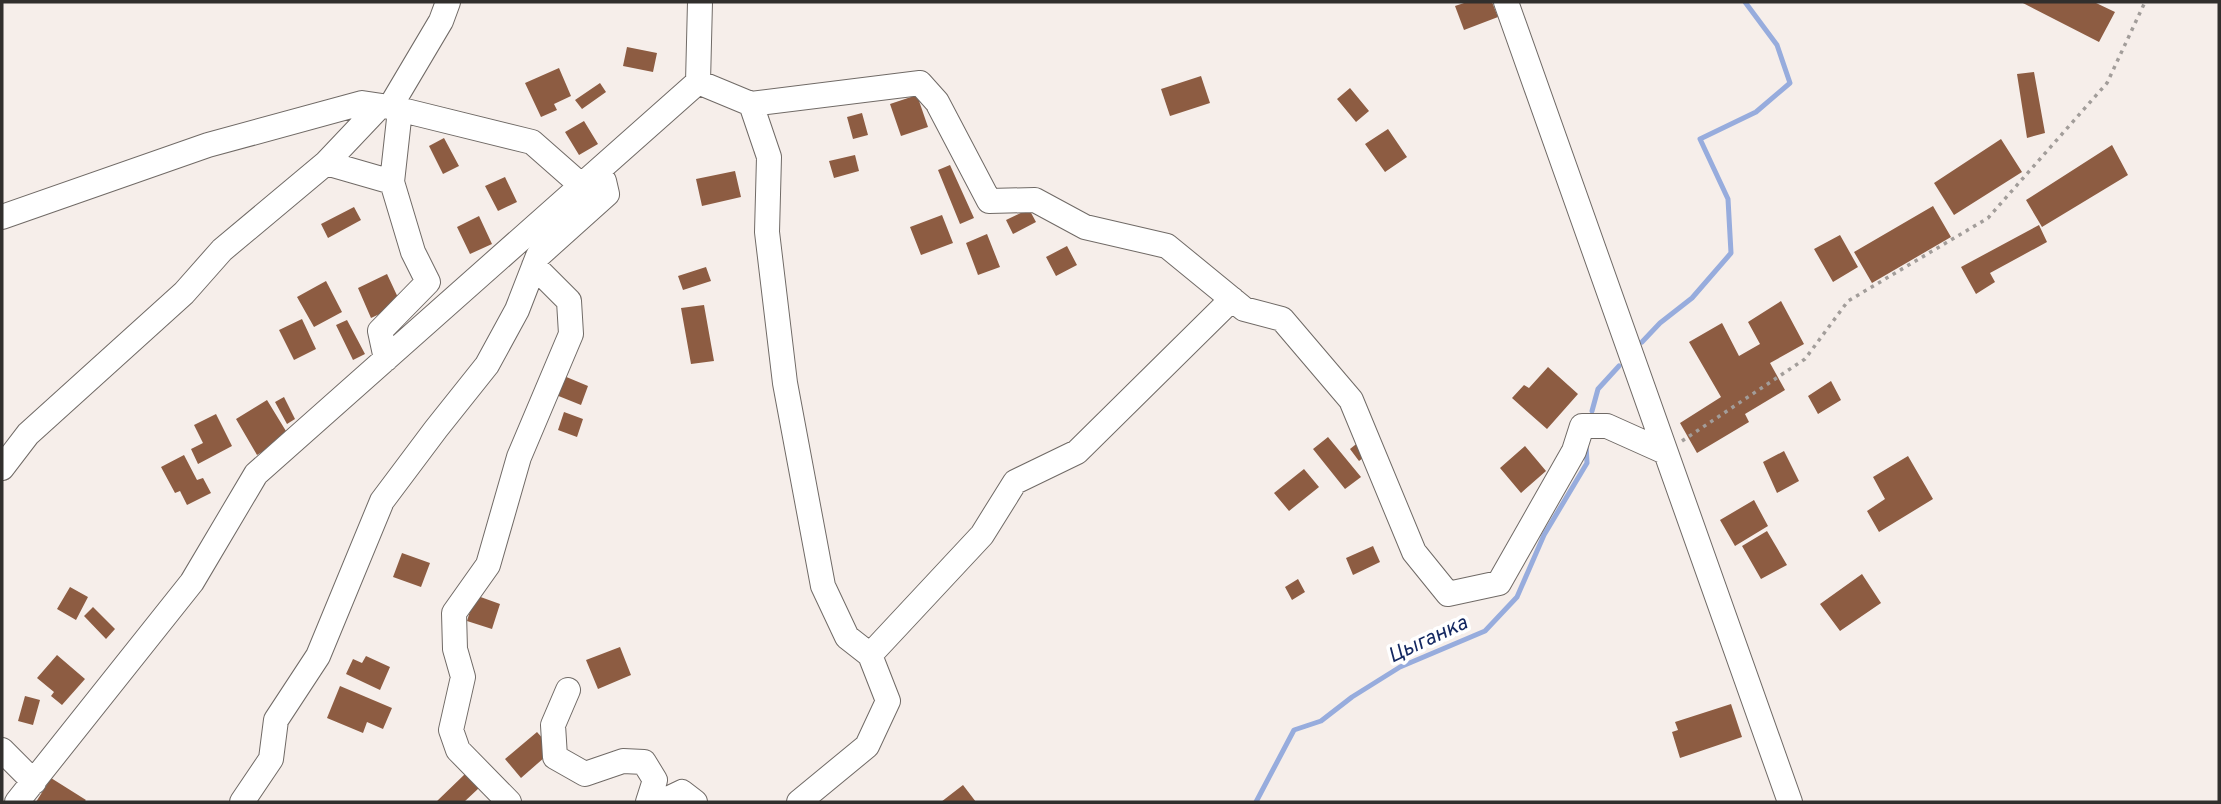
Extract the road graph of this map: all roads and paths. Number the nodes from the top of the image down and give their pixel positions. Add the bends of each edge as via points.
1 (448, 2) edge
2 (699, 2) edge
3 (1506, 2) edge
4 (2145, 2) edge
5 (698, 82) junction
6 (751, 104) junction
7 (390, 108) junction
8 (326, 163) junction
9 (588, 180) junction
10 (393, 182) junction
11 (2, 218) edge
12 (534, 266) junction
13 (1232, 299) junction
14 (386, 359) junction
15 (1665, 452) junction
16 (2, 468) edge
17 (870, 655) junction
18 (568, 690) dead end
19 (2, 750) edge
20 (34, 782) junction
21 (17, 802) edge
22 (242, 802) edge
23 (509, 802) edge
24 (648, 802) edge
25 (661, 802) edge
26 (695, 802) edge
27 (799, 802) edge
28 (1790, 802) edge

1 - 7 street
2 - 5 street
3 - 15 street
4 - 15 path via 2107,83 1989,218 1848,301 1805,359
5 - 6 street
5 - 9 street
6 - 13 street via 920,83 937,102 989,201 1035,200 1085,227 1167,246
6 - 17 street via 769,157 767,232 784,369 823,586 847,637
7 - 8 street
7 - 9 street via 532,142
7 - 10 street
7 - 11 street via 362,103 208,145
8 - 10 street
8 - 16 street via 222,250 184,293 27,434
9 - 12 street via 604,181 607,194 538,256
9 - 14 street
10 - 14 street via 413,252 429,282 380,331
12 - 22 street via 517,310 487,365 382,501 318,656 276,720 271,759
12 - 23 street via 569,301 571,334 519,457 488,565 454,613 455,649 463,677 451,730 458,750
13 - 15 street via 1244,309 1282,319 1351,400 1414,552 1448,594 1499,583 1574,451 1582,426 1606,426
13 - 17 street via 1077,452 1015,482 982,534
14 - 20 street via 256,474 192,582
15 - 28 street
17 - 27 street via 887,701 867,746
18 - 24 street via 553,725 555,757 585,774 623,761 644,762 655,780
19 - 20 street
20 - 21 street
25 - 26 street via 682,792

